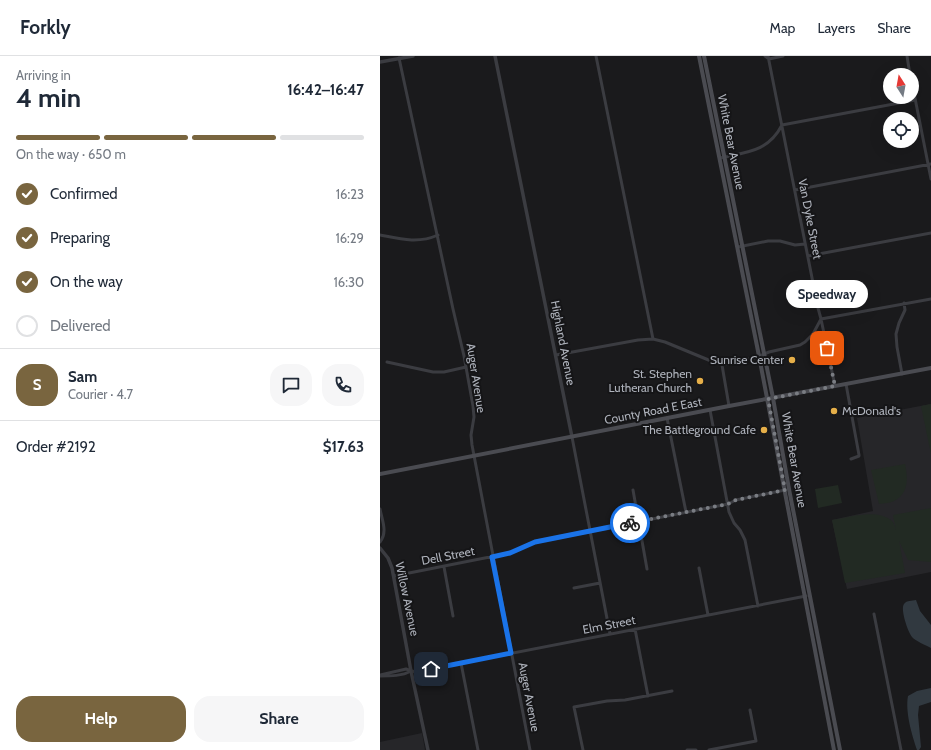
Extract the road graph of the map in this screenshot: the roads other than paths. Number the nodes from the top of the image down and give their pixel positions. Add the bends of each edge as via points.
1 (413, 56) edge
2 (495, 56) edge
3 (596, 56) edge
4 (699, 56) edge
5 (704, 56) edge
6 (783, 56) edge
7 (907, 56) edge
8 (767, 57) edge
9 (399, 58) junction
10 (380, 62) edge
11 (909, 68) edge
12 (894, 104) edge
13 (916, 104) edge
14 (782, 125) junction
15 (722, 157) junction
16 (930, 165) edge
17 (931, 180) edge
18 (795, 190) junction
19 (931, 233) edge
20 (380, 235) edge
21 (438, 235) junction
22 (805, 244) junction
23 (740, 246) junction
24 (808, 256) junction
25 (931, 299) edge
26 (904, 304) junction
27 (821, 319) junction
28 (653, 339) junction
29 (556, 355) junction
30 (762, 355) junction
31 (386, 362) dead end
32 (722, 365) junction
33 (466, 367) junction
34 (931, 368) edge
35 (902, 374) junction
36 (846, 384) junction
37 (835, 386) junction
38 (773, 398) junction
39 (768, 399) junction
40 (729, 406) junction
41 (710, 410) junction
42 (667, 418) junction
43 (572, 437) junction
44 (474, 456) junction
45 (851, 459) dead end
46 (380, 474) edge
47 (633, 490) dead end
48 (785, 490) junction
49 (728, 504) junction
50 (380, 509) edge
51 (686, 512) junction
52 (638, 521) junction
53 (590, 531) junction
54 (380, 542) edge
55 (380, 548) edge
56 (492, 557) junction
57 (444, 567) junction
58 (699, 568) dead end
59 (647, 569) dead end
60 (394, 576) junction
61 (600, 583) junction
62 (574, 588) dead end
63 (808, 596) junction
64 (758, 606) junction
65 (874, 614) dead end
66 (708, 615) junction
67 (453, 616) dead end
68 (635, 629) junction
69 (610, 634) junction
70 (511, 653) junction
71 (461, 663) junction
72 (411, 671) junction
73 (380, 675) edge
74 (672, 691) dead end
75 (648, 696) junction
76 (750, 710) dead end
77 (428, 750) edge
78 (478, 750) edge
79 (530, 750) edge
80 (582, 750) edge
81 (687, 750) edge
82 (696, 750) edge
83 (709, 750) edge
84 (834, 750) edge
85 (840, 750) edge
86 (901, 750) edge

1 - 9 street
2 - 29 street, Highland Avenue
3 - 28 street
4 - 15 main road, White Bear Avenue
5 - 15 main road, White Bear Avenue
6 - 8 street
7 - 11 street
8 - 14 street, Van Dyke Street
9 - 10 street
9 - 21 street, Auger Avenue
12 - 14 street
13 - 16 street
14 - 15 street via 775,136 761,148
14 - 18 street, Van Dyke Street
15 - 23 main road, White Bear Avenue
16 - 17 street
16 - 18 street
18 - 22 street, Van Dyke Street
19 - 24 street
20 - 21 street via 410,241
21 - 33 street, Auger Avenue
22 - 23 street via 768,241
22 - 24 street, Van Dyke Street
23 - 30 main road, White Bear Avenue
24 - 27 street, Van Dyke Street
25 - 26 street
26 - 27 street
26 - 35 street via 905,310 896,334
27 - 30 street via 805,342
27 - 37 street, Van Dyke Street
28 - 29 street
28 - 32 street
29 - 43 street, Highland Avenue
30 - 32 street
30 - 38 main road, White Bear Avenue
30 - 39 main road, White Bear Avenue
31 - 33 street via 433,372
32 - 40 street
33 - 44 street, Auger Avenue via 474,406 471,435
34 - 35 main road, County Road E East
35 - 36 main road, County Road E East
36 - 37 main road, County Road E East
36 - 45 street via 859,455
37 - 38 main road, County Road E East
38 - 39 main road, County Road E East
38 - 63 main road, White Bear Avenue
39 - 40 main road, County Road E East
39 - 48 main road, White Bear Avenue
40 - 41 main road, County Road E East
41 - 42 main road, County Road E East
41 - 49 street
42 - 43 main road, County Road E East
42 - 51 street
43 - 44 main road, County Road E East
43 - 53 street, Highland Avenue
44 - 46 main road, County Road E East
44 - 56 street, Auger Avenue
47 - 52 street
48 - 49 street, Dell Street
48 - 63 main road, White Bear Avenue
49 - 51 street, Dell Street
49 - 64 street via 745,540
50 - 54 street via 385,530
51 - 52 street, Dell Street
52 - 53 street, Dell Street
52 - 59 street
53 - 56 street, Dell Street via 535,542 510,553
53 - 61 street, Highland Avenue
55 - 60 street, Willow Avenue via 390,562
56 - 57 street, Dell Street
56 - 70 street, Auger Avenue
57 - 60 street, Dell Street
57 - 67 street
58 - 66 street
60 - 72 street, Willow Avenue
61 - 62 street
61 - 69 street, Highland Avenue
63 - 64 street, Elm Street
63 - 84 main road, White Bear Avenue
63 - 85 main road, White Bear Avenue
64 - 66 street, Elm Street
65 - 86 street
66 - 68 street, Elm Street
68 - 69 street, Elm Street
68 - 75 street
69 - 70 street, Elm Street
70 - 71 street, Elm Street
70 - 79 street, Auger Avenue
71 - 72 street, Elm Street
71 - 78 street
72 - 73 street, Elm Street via 396,676
72 - 77 street, Willow Avenue
74 - 75 street
75 - 80 street via 574,707
76 - 83 street via 756,741
81 - 82 street

